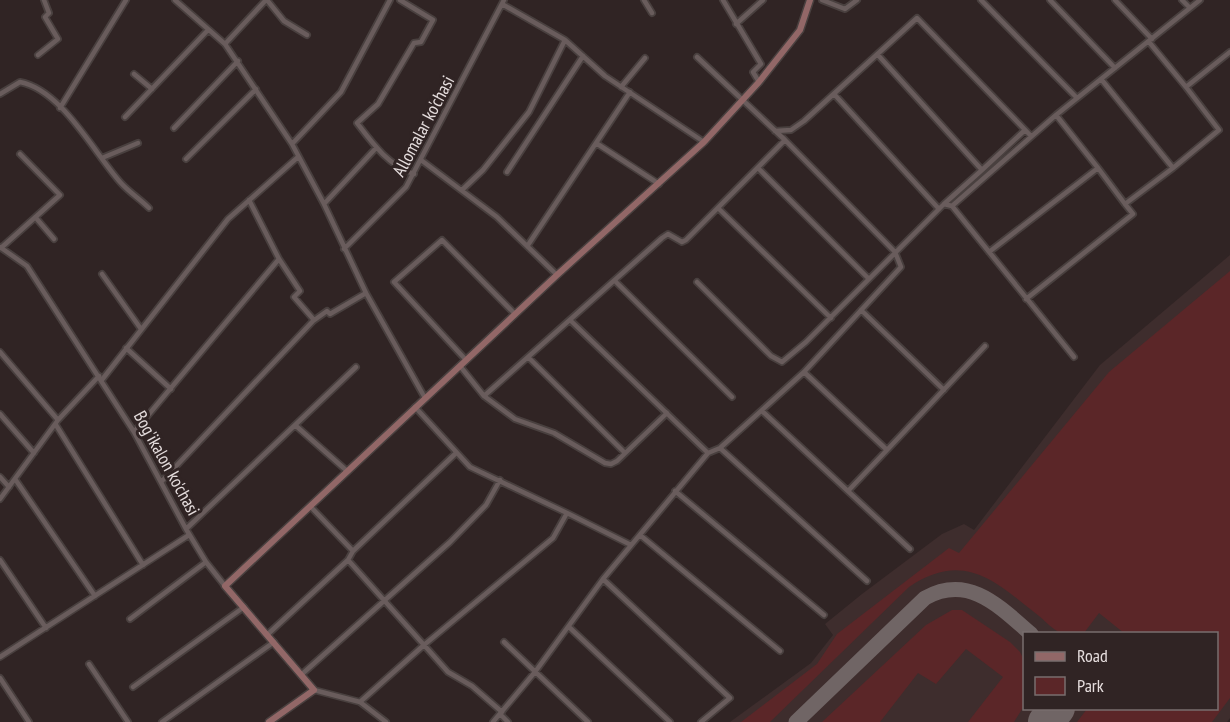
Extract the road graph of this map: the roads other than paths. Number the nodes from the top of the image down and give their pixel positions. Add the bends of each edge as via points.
1 (44, 0) edge
2 (126, 0) edge
3 (175, 0) edge
4 (266, 0) edge
5 (390, 0) edge
6 (400, 0) edge
7 (644, 0) edge
8 (723, 0) edge
9 (763, 0) edge
10 (810, 0) edge
11 (822, 0) edge
12 (857, 0) edge
13 (981, 0) edge
14 (1050, 0) edge
15 (1116, 0) edge
16 (1182, 0) edge
17 (1200, 0) edge
18 (503, 2) edge
19 (1190, 8) junction
20 (652, 13) dead end
21 (736, 24) junction
22 (208, 30) junction
23 (307, 34) dead end
24 (565, 40) junction
25 (1150, 40) junction
26 (225, 44) junction
27 (1230, 52) edge
28 (38, 55) dead end
29 (878, 55) junction
30 (583, 56) junction
31 (697, 57) dead end
32 (645, 58) dead end
33 (238, 62) junction
34 (1115, 68) junction
35 (134, 74) dead end
36 (1101, 79) junction
37 (759, 82) junction
38 (621, 87) junction
39 (1186, 87) junction
40 (152, 89) junction
41 (256, 89) junction
42 (630, 92) junction
43 (0, 94) edge
44 (834, 94) junction
45 (1077, 98) junction
46 (743, 101) junction
47 (60, 108) junction
48 (1056, 115) junction
49 (125, 117) dead end
50 (174, 128) dead end
51 (1025, 130) junction
52 (775, 131) junction
53 (1031, 136) junction
54 (785, 140) junction
55 (704, 142) junction
56 (138, 143) dead end
57 (596, 143) junction
58 (292, 144) junction
59 (376, 148) junction
60 (20, 154) dead end
61 (298, 157) junction
62 (102, 158) junction
63 (186, 159) dead end
64 (421, 160) junction
65 (758, 168) junction
66 (1098, 168) junction
67 (1173, 168) junction
68 (982, 170) junction
69 (507, 172) dead end
70 (414, 174) junction
71 (659, 184) junction
72 (462, 190) junction
73 (249, 200) junction
74 (324, 204) junction
75 (944, 204) junction
76 (1125, 204) junction
77 (952, 206) junction
78 (149, 208) dead end
79 (718, 208) junction
80 (939, 209) junction
81 (36, 218) junction
82 (54, 239) dead end
83 (528, 245) junction
84 (0, 247) edge
85 (344, 249) junction
86 (895, 252) junction
87 (989, 252) junction
88 (279, 259) junction
89 (102, 274) dead end
90 (557, 275) junction
91 (869, 279) junction
92 (615, 281) junction
93 (697, 282) dead end
94 (366, 293) junction
95 (1026, 299) junction
96 (861, 310) junction
97 (516, 314) junction
98 (831, 318) junction
99 (314, 320) junction
100 (570, 320) junction
101 (141, 329) junction
102 (985, 346) dead end
103 (126, 348) junction
104 (0, 352) edge
105 (528, 357) junction
106 (1074, 357) dead end
107 (466, 360) junction
108 (460, 366) junction
109 (356, 367) dead end
110 (804, 372) junction
111 (100, 379) junction
112 (171, 388) junction
113 (944, 390) junction
114 (484, 396) junction
115 (732, 397) dead end
116 (425, 398) junction
117 (415, 407) junction
118 (762, 411) junction
119 (667, 412) junction
120 (0, 414) edge
121 (57, 422) junction
122 (296, 425) junction
123 (134, 432) junction
124 (720, 448) junction
125 (887, 450) junction
126 (34, 453) junction
127 (625, 453) junction
128 (708, 453) junction
129 (455, 454) junction
130 (347, 471) junction
131 (0, 477) edge
132 (15, 479) junction
133 (500, 480) junction
134 (162, 481) junction
135 (9, 487) junction
136 (675, 491) junction
137 (848, 491) junction
138 (0, 499) edge
139 (310, 507) junction
140 (567, 513) junction
141 (186, 529) junction
142 (189, 535) junction
143 (640, 535) junction
144 (631, 545) junction
145 (910, 549) dead end
146 (352, 551) junction
147 (0, 560) edge
148 (348, 560) junction
149 (206, 562) junction
150 (143, 565) junction
151 (603, 579) junction
152 (867, 581) dead end
153 (225, 586) junction
154 (95, 596) junction
155 (384, 601) junction
156 (244, 607) junction
157 (824, 615) dead end
158 (130, 620) dead end
159 (569, 627) junction
160 (46, 628) junction
161 (268, 633) junction
162 (274, 642) junction
163 (504, 642) dead end
164 (424, 645) junction
165 (780, 651) dead end
166 (0, 657) edge
167 (89, 664) dead end
168 (535, 672) junction
169 (302, 675) junction
170 (0, 678) edge
171 (133, 687) dead end
172 (314, 690) junction
173 (360, 702) junction
174 (500, 714) junction
175 (272, 721) edge
176 (29, 722) edge
177 (128, 722) edge
178 (162, 722) edge
179 (386, 722) edge
180 (493, 722) edge
181 (508, 722) edge
182 (588, 722) edge
183 (670, 722) edge
184 (701, 722) edge

1 - 28 street via 49,13 45,17 58,39
2 - 47 street
3 - 22 street
4 - 23 street via 285,21
4 - 26 street
5 - 58 street via 341,92
6 - 59 street via 433,20 421,42 414,43 378,104 357,123
7 - 20 street
8 - 21 street
9 - 21 street
10 - 37 street via 800,30
11 - 12 street via 844,9
13 - 45 street
14 - 34 street
15 - 25 street
16 - 19 street
17 - 19 street
18 - 24 street
18 - 64 street, Allomalar ko'chasi
19 - 25 street
21 - 37 street via 760,64 753,72
22 - 26 street
22 - 40 street
24 - 30 street
24 - 72 street via 529,112
25 - 34 street
25 - 39 street
26 - 33 street
27 - 39 street
29 - 44 street
29 - 51 street via 917,18
29 - 68 street
30 - 38 street
30 - 69 street
31 - 46 street
32 - 38 street
33 - 41 street
33 - 50 street
34 - 36 street
35 - 40 street
36 - 45 street
36 - 67 street
37 - 46 street
38 - 42 street
39 - 67 street via 1219,130
40 - 49 street
41 - 58 street
41 - 63 street
42 - 55 street
42 - 57 street
43 - 47 street via 20,82 29,84
44 - 52 street via 791,130
44 - 80 street
45 - 48 street
46 - 52 street
46 - 55 street
47 - 62 street
48 - 53 street
48 - 66 street
51 - 53 street
51 - 68 street
52 - 54 street
53 - 77 street
54 - 65 street
54 - 86 street
55 - 71 street
56 - 62 street
57 - 71 street
57 - 83 street
58 - 61 street
59 - 70 street via 398,168
59 - 74 street
60 - 81 street via 60,195
61 - 73 street
61 - 74 street
62 - 78 street via 121,183
64 - 70 street, Allomalar ko'chasi
64 - 72 street
65 - 79 street
65 - 91 street
66 - 76 street
66 - 87 street
67 - 76 street
68 - 75 street
70 - 85 street, Allomalar ko'chasi via 406,187
71 - 90 street
72 - 83 street
73 - 88 street
73 - 101 street via 228,219
74 - 85 street
75 - 77 street
75 - 80 street
76 - 95 street via 1133,214
77 - 87 street
79 - 92 street via 686,240 682,242 668,234
79 - 98 street
80 - 86 street
81 - 82 street
81 - 84 street
83 - 90 street
84 - 111 street, Bog'ikalon ko'chasi via 27,266
85 - 94 street
86 - 91 street
86 - 96 street via 901,267
87 - 95 street
88 - 99 street via 300,291 294,297
88 - 112 street
89 - 101 street
90 - 97 street
91 - 98 street
92 - 100 street
92 - 115 street
93 - 98 street via 771,356 782,362
94 - 99 street
94 - 116 street
95 - 106 street
96 - 110 street
96 - 113 street
97 - 107 street
97 - 107 street via 442,240 394,282
99 - 134 street
100 - 105 street
100 - 119 street
101 - 103 street
102 - 113 street
103 - 111 street
103 - 112 street
104 - 121 street
105 - 114 street
105 - 127 street
107 - 108 street
108 - 114 street
108 - 116 street
109 - 122 street
110 - 118 street
110 - 125 street
111 - 121 street
111 - 123 street, Bog'ikalon ko'chasi
112 - 123 street
113 - 125 street
114 - 127 street via 515,419 554,433 605,463 611,464
116 - 117 street
117 - 129 street
117 - 130 street
118 - 124 street
118 - 137 street
119 - 127 street
119 - 128 street
120 - 126 street
121 - 126 street
121 - 150 street
122 - 130 street
122 - 141 street
123 - 134 street, Bog'ikalon ko'chasi
124 - 128 street
124 - 152 street
125 - 137 street
126 - 132 street
128 - 136 street
129 - 133 street via 470,467
129 - 146 street
130 - 139 street
131 - 135 street
132 - 135 street
132 - 154 street
133 - 140 street
133 - 155 street via 486,505
134 - 141 street, Bog'ikalon ko'chasi
135 - 138 street
136 - 143 street
136 - 157 street
137 - 145 street
139 - 146 street
139 - 153 street
140 - 144 street
140 - 164 street via 554,538
141 - 142 street, Bog'ikalon ko'chasi
142 - 149 street, Bog'ikalon ko'chasi
142 - 150 street
143 - 144 street
143 - 165 street
144 - 151 street
146 - 148 street
147 - 160 street
148 - 155 street
148 - 161 street
149 - 153 street, Bog'ikalon ko'chasi
149 - 158 street
150 - 154 street
151 - 159 street
151 - 184 street via 730,698
153 - 156 street, Bog'ikalon ko'chasi
154 - 160 street
155 - 164 street
155 - 169 street
156 - 161 street, Bog'ikalon ko'chasi
156 - 171 street
159 - 168 street
159 - 183 street
160 - 166 street
161 - 162 street, Bog'ikalon ko'chasi
162 - 169 street, Bog'ikalon ko'chasi
162 - 178 street
163 - 168 street
164 - 173 street
164 - 174 street via 448,672 471,686
167 - 177 street
168 - 174 street
168 - 182 street
169 - 172 street, Bog'ikalon ko'chasi
170 - 176 street
172 - 173 street
172 - 175 street
173 - 179 street
174 - 180 street
174 - 181 street

